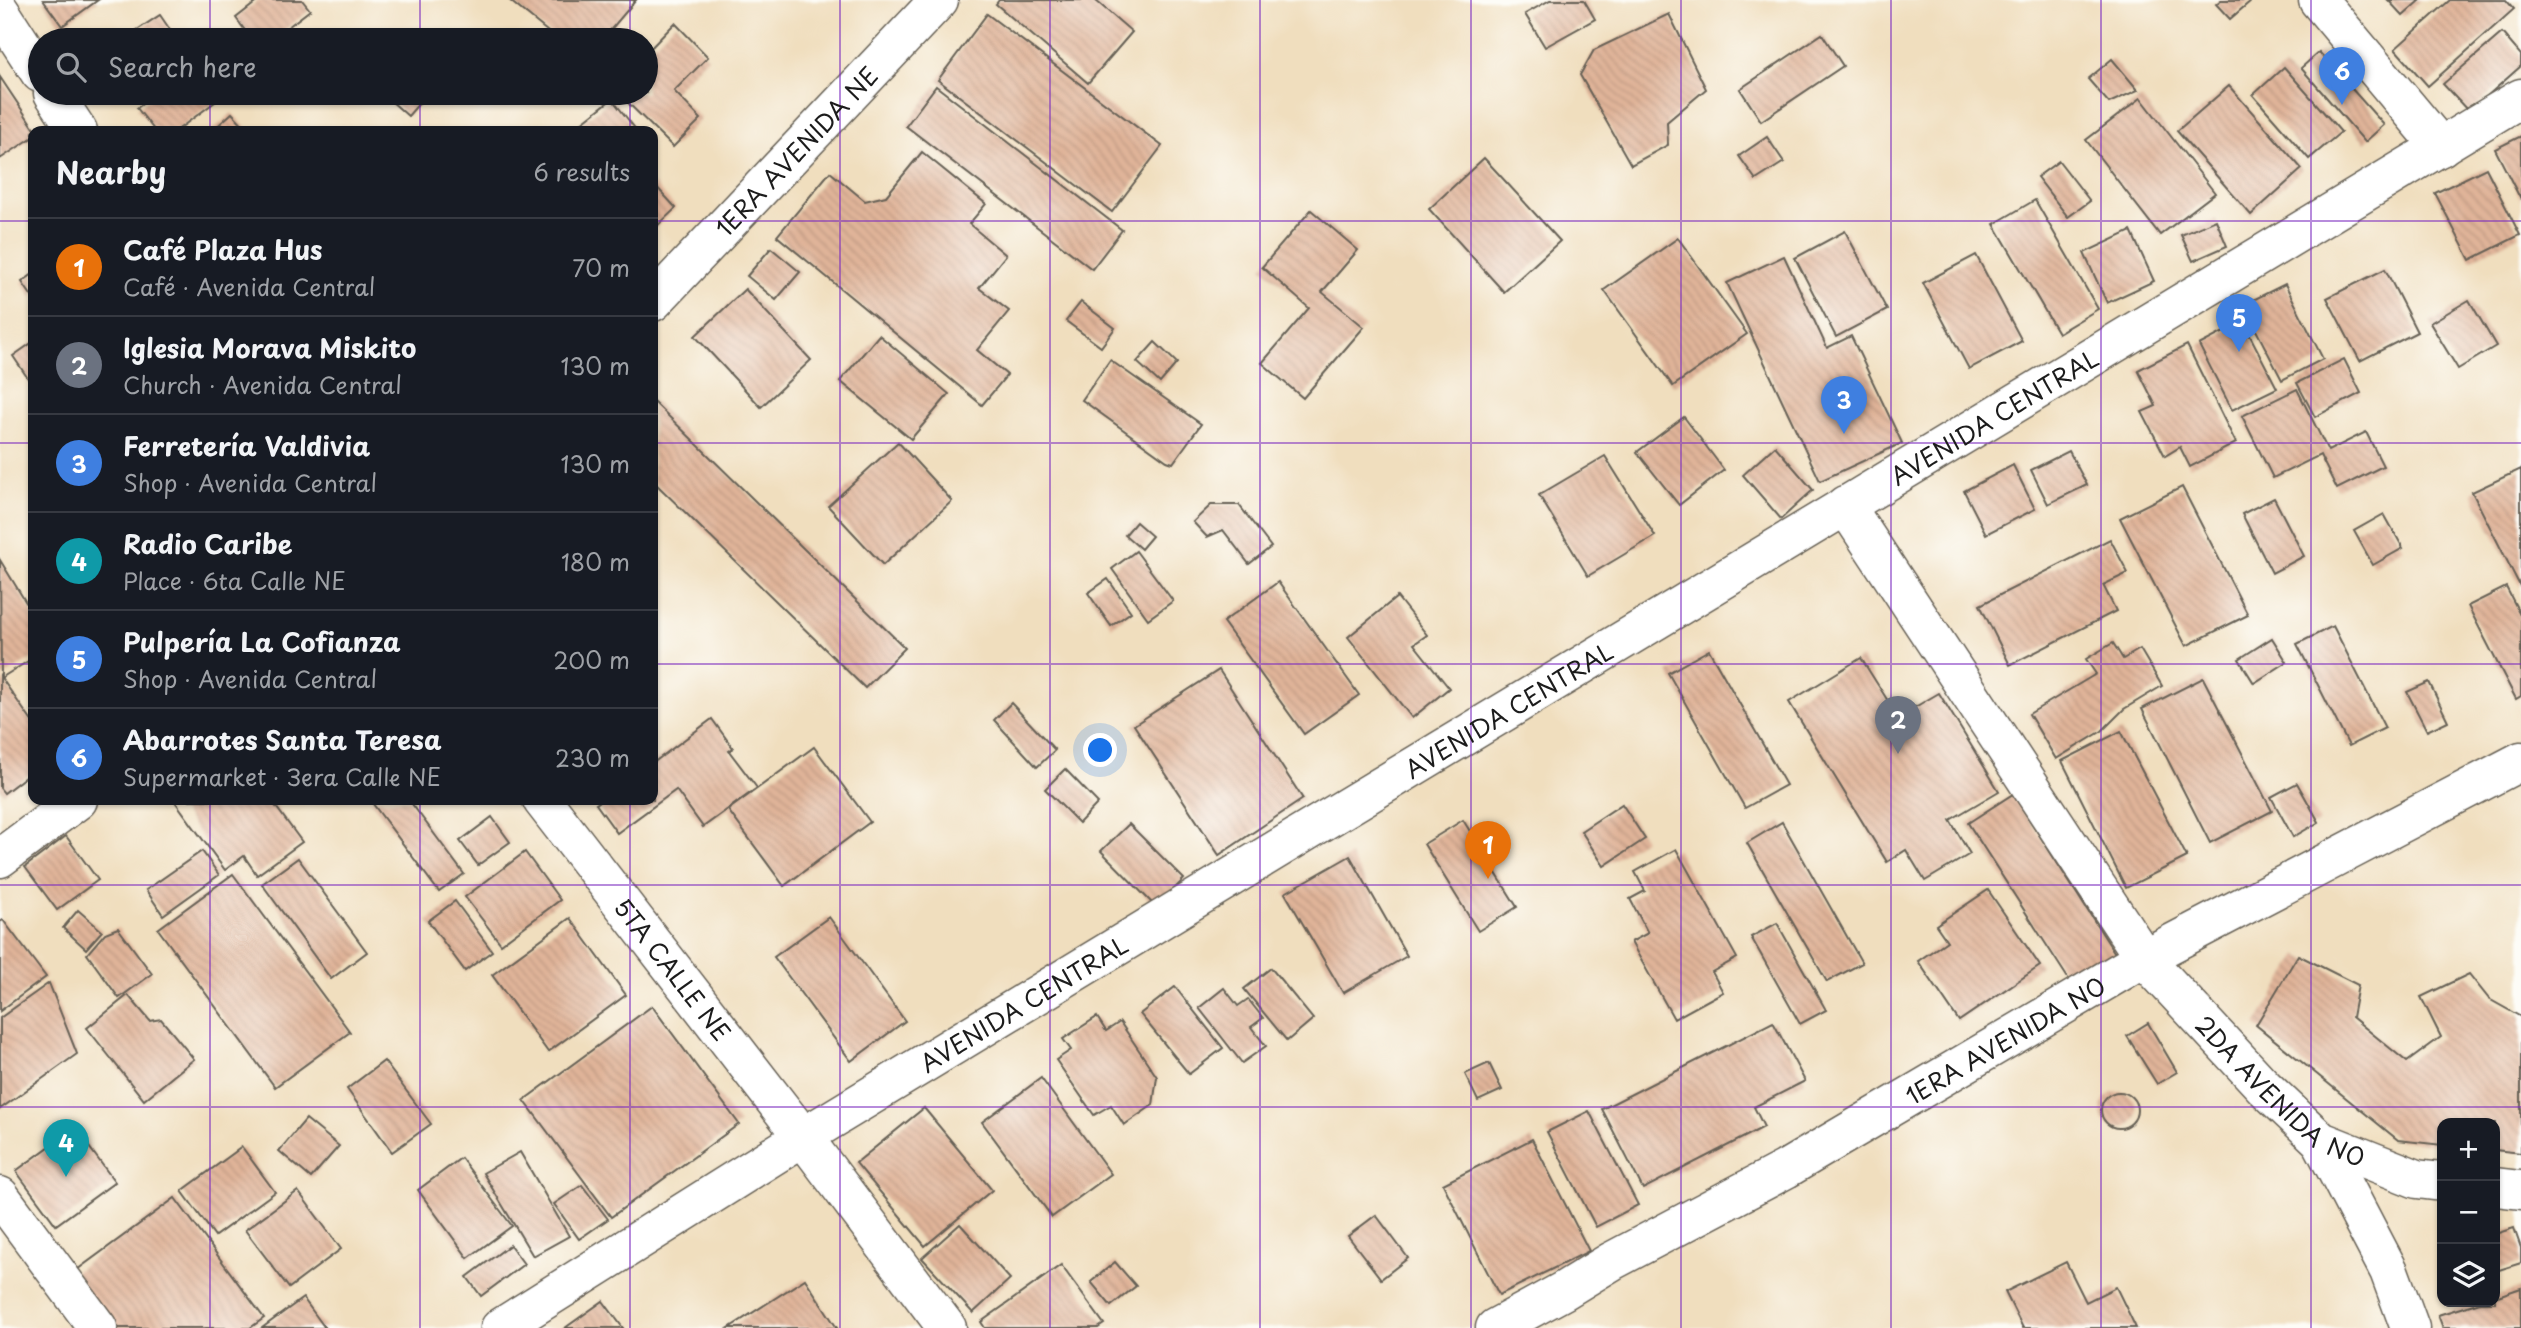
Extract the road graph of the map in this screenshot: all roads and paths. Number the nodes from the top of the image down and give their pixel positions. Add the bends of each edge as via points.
1 (939, 0) edge
2 (2318, 0) edge
3 (0, 11) edge
4 (28, 54) edge
5 (2521, 98) edge
6 (61, 105) edge
7 (75, 126) edge
8 (2441, 148) junction
9 (658, 297) edge
10 (1845, 505) junction
11 (2521, 761) edge
12 (71, 805) edge
13 (546, 805) edge
14 (0, 858) edge
15 (2144, 958) junction
16 (803, 1137) junction
17 (2321, 1141) junction
18 (2437, 1181) edge
19 (2500, 1188) edge
20 (2521, 1190) edge
21 (0, 1196) edge
22 (98, 1328) edge
23 (500, 1328) edge
24 (947, 1328) edge
25 (1495, 1328) edge
26 (2410, 1328) edge

1 - 9 street, 1ERA AVENIDA NE
2 - 8 street
3 - 4 street
5 - 8 street, AVENIDA CENTRAL
6 - 7 street
8 - 10 street, AVENIDA CENTRAL
10 - 15 street, 2DA AVENIDA NO
10 - 16 street, AVENIDA CENTRAL
11 - 15 street, 1ERA AVENIDA NO
12 - 14 street
13 - 16 street, 5TA CALLE NE
15 - 17 street, 2DA AVENIDA NO
15 - 25 street, 1ERA AVENIDA NO via 1786,1170
16 - 23 street, AVENIDA CENTRAL
16 - 24 street, 5TA CALLE NE
17 - 18 street, 2DA AVENIDA NO via 2417,1179
17 - 26 street via 2389,1270
19 - 20 street
21 - 22 street

